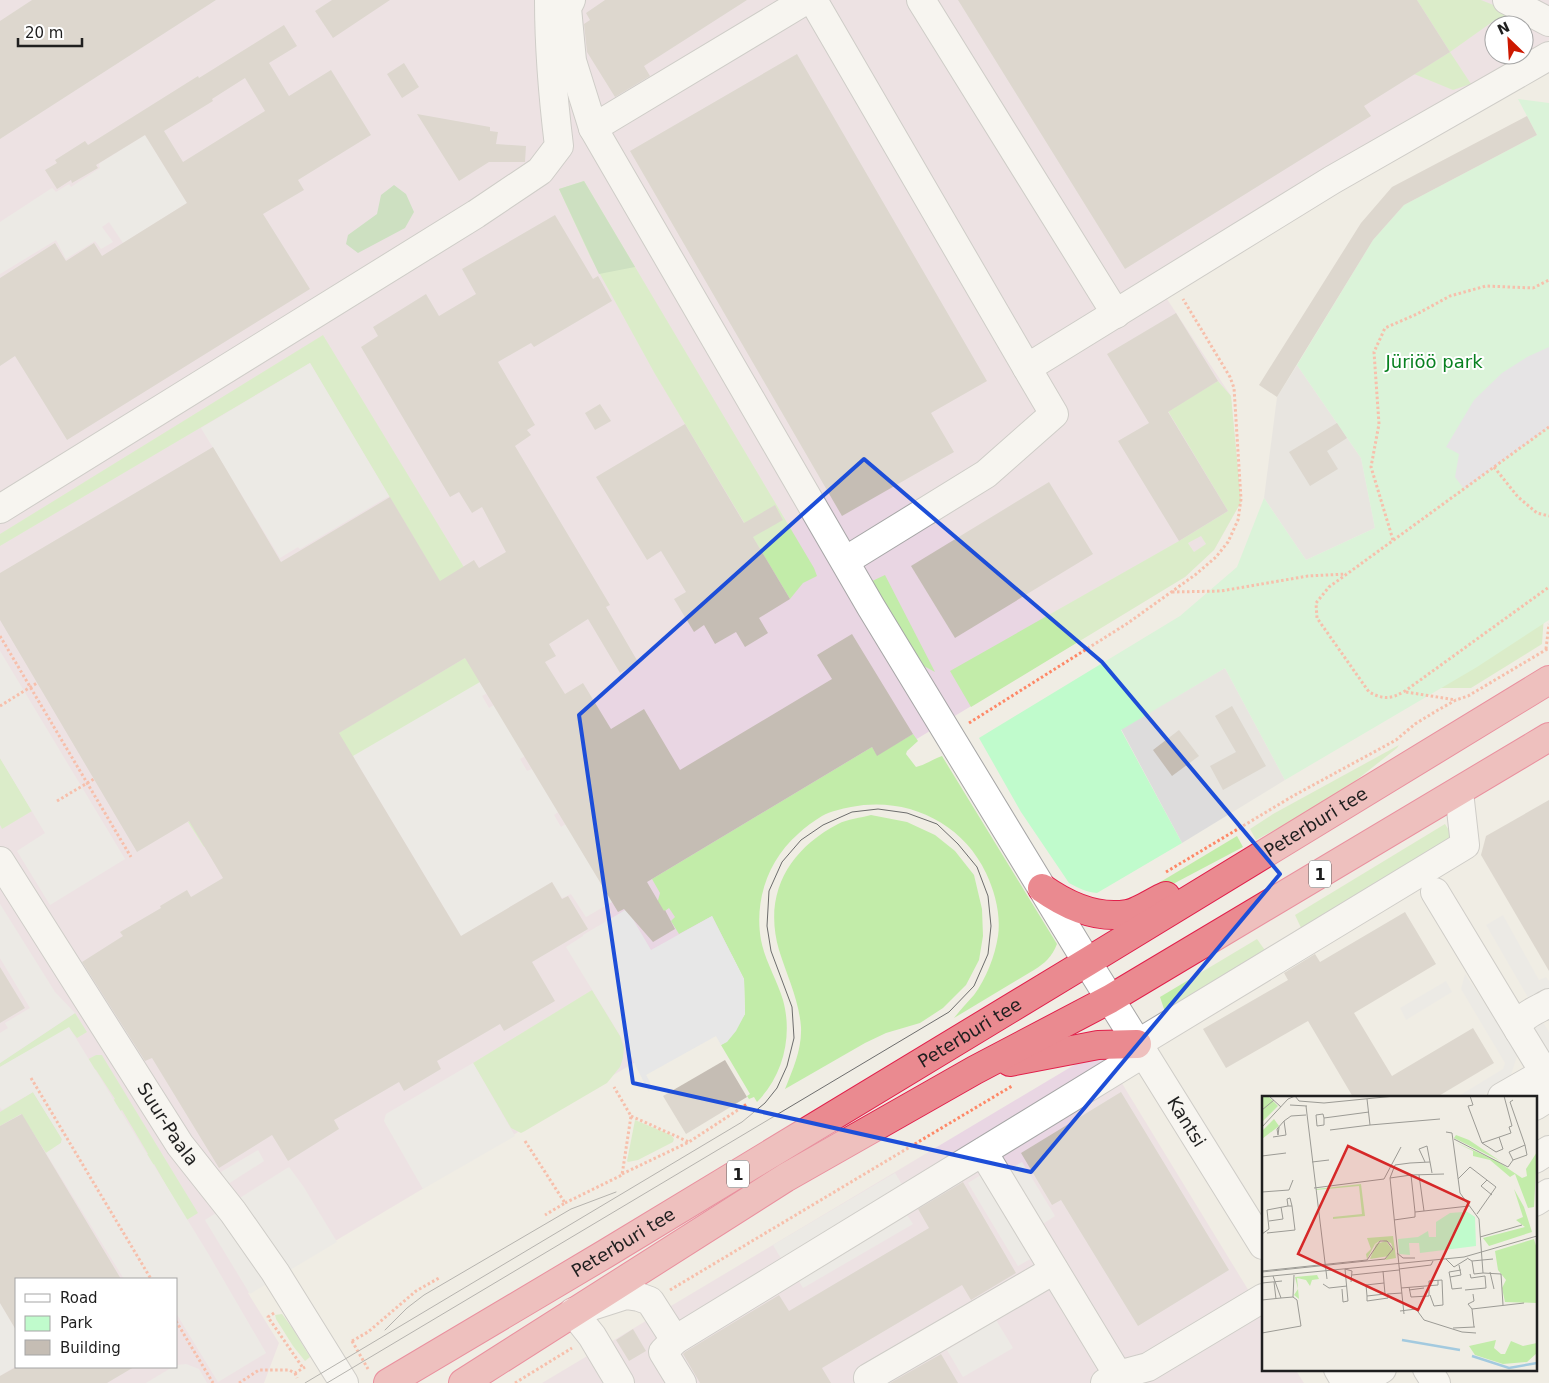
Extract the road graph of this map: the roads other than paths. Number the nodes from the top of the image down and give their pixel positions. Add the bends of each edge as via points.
1 (549, 0) edge
2 (571, 0) edge
3 (806, 0) edge
4 (813, 0) edge
5 (921, 0) edge
6 (1507, 0) edge
7 (1549, 22) edge
8 (1549, 56) edge
9 (593, 128) junction
10 (1116, 314) junction
11 (1027, 368) junction
12 (0, 509) edge
13 (845, 561) junction
14 (1549, 680) edge
15 (1549, 737) edge
16 (1459, 792) junction
17 (1260, 857) junction
18 (0, 861) edge
19 (1042, 888) junction
20 (1435, 892) dead end
21 (1087, 962) junction
22 (1110, 999) junction
23 (1549, 1003) edge
24 (1519, 1031) junction
25 (1140, 1048) junction
26 (975, 1070) junction
27 (1548, 1080) edge
28 (1505, 1096) edge
29 (1536, 1104) edge
30 (1549, 1150) edge
31 (983, 1152) junction
32 (1536, 1158) edge
33 (1549, 1193) edge
34 (1536, 1201) edge
35 (1261, 1239) edge
36 (1054, 1270) junction
37 (1262, 1299) edge
38 (573, 1312) junction
39 (675, 1340) junction
40 (1339, 1370) edge
41 (1380, 1370) edge
42 (1428, 1370) edge
43 (1153, 1375) edge
44 (379, 1377) edge
45 (1112, 1379) edge
46 (344, 1383) edge
47 (463, 1383) edge
48 (620, 1383) edge
49 (682, 1383) edge
50 (871, 1383) edge
51 (1346, 1383) edge
52 (1357, 1383) edge
53 (1436, 1383) edge

1 - 12 street via 559,146 540,171
2 - 9 street, Kantsi via 567,8 572,61
3 - 9 street
4 - 11 street
5 - 10 street
6 - 7 street
8 - 10 street via 1340,176
9 - 13 street, Kantsi
10 - 11 street
11 - 13 street via 1054,414 986,474
13 - 19 street, Kantsi
14 - 17 highway, Peterburi tee / 1
15 - 16 highway, Peterburi tee / 1
16 - 22 highway, Peterburi tee / 1
16 - 25 street via 1465,844
17 - 19 highway via 1180,888 1128,914 1080,909 1058,900
17 - 21 highway, Peterburi tee / 1
18 - 46 street, Suur-Paala via 180,1145 275,1272
19 - 21 street, Kantsi
20 - 24 street
21 - 22 street, Kantsi
21 - 44 highway, Peterburi tee / 1 via 605,1254
22 - 25 street, Kantsi
22 - 26 highway, Peterburi tee / 1
23 - 24 street via 1521,1020
24 - 27 street
25 - 26 highway via 1098,1045
25 - 31 street
25 - 35 street, Kantsi
26 - 38 highway, Peterburi tee / 1 via 785,1178
27 - 28 street
27 - 29 street
30 - 32 street
31 - 36 street
31 - 39 street
33 - 34 street
36 - 45 street
36 - 50 street via 966,1330 868,1378
37 - 43 street
38 - 39 street via 626,1294 639,1297 650,1302
38 - 47 highway, Peterburi tee / 1
38 - 48 street via 592,1336
39 - 49 street via 663,1352
40 - 51 street
41 - 52 street
42 - 53 street
43 - 45 street

